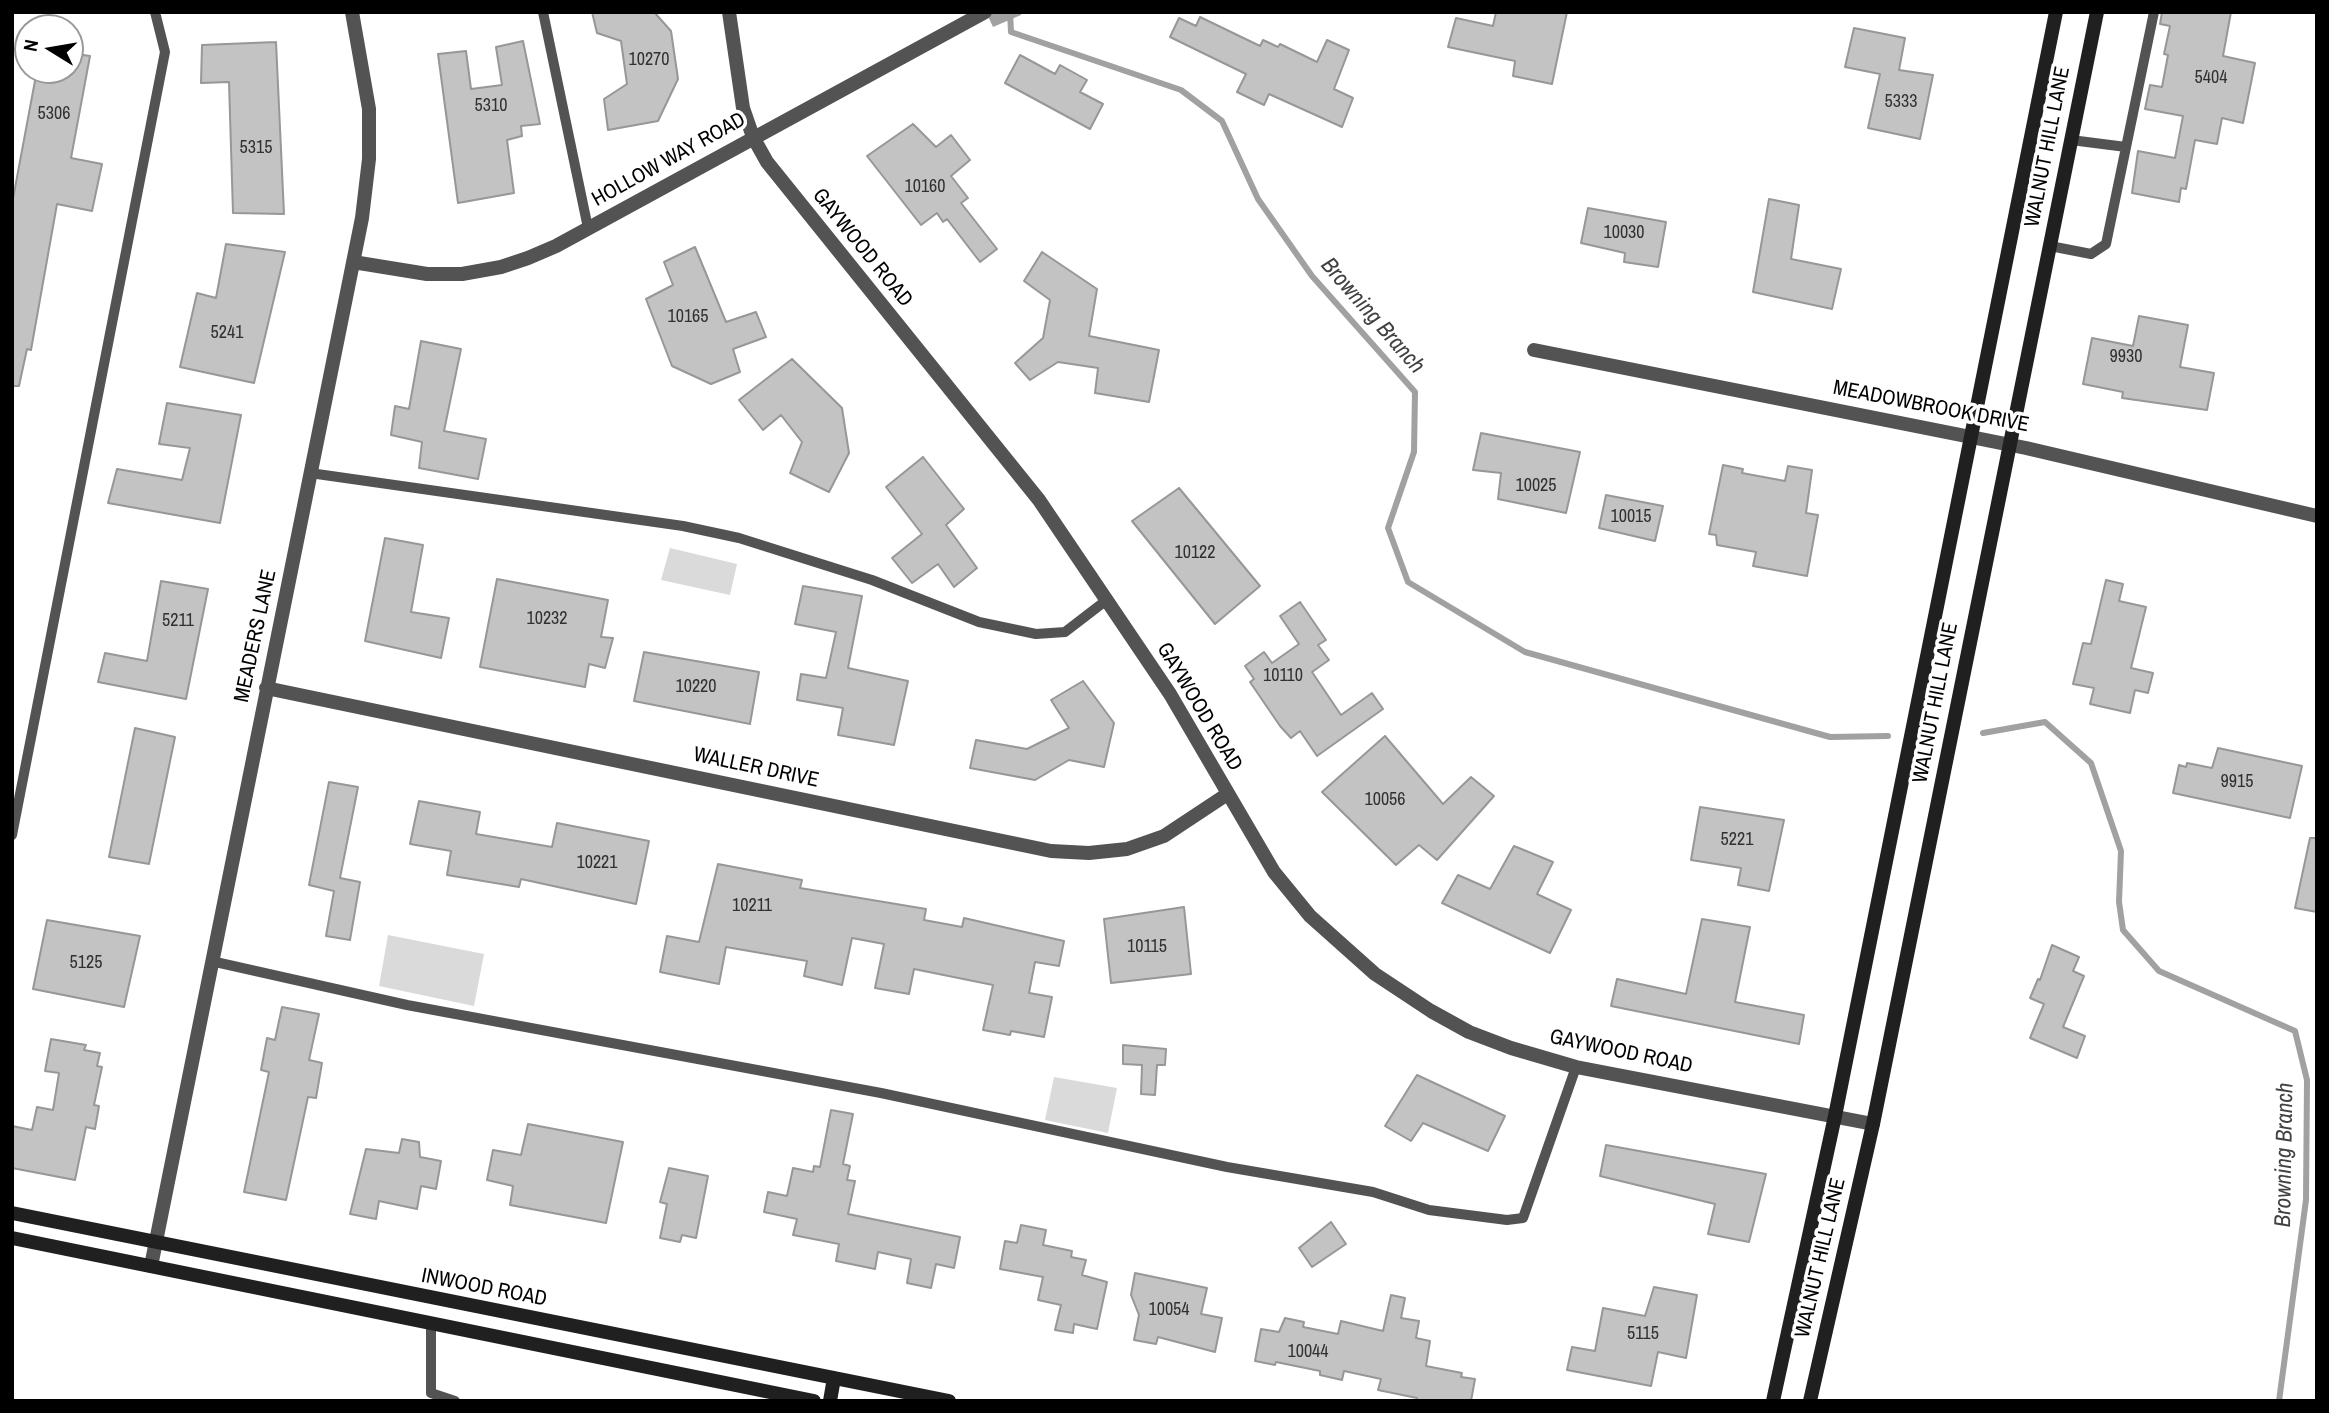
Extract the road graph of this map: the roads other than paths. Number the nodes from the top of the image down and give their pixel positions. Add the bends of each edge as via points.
1 (155, 12) edge
2 (352, 12) edge
3 (543, 12) edge
4 (729, 12) edge
5 (985, 12) edge
6 (2056, 12) edge
7 (2096, 12) edge
8 (2154, 12) edge
9 (753, 137) junction
10 (2071, 140) junction
11 (2126, 147) junction
12 (588, 228) junction
13 (2050, 246) junction
14 (353, 262) junction
15 (1534, 350) dead end
16 (1970, 436) junction
17 (2009, 444) junction
18 (310, 474) junction
19 (2317, 516) edge
20 (1108, 599) junction
21 (266, 688) junction
22 (1226, 795) junction
23 (12, 835) edge
24 (211, 961) junction
25 (1576, 1067) junction
26 (1835, 1116) junction
27 (1873, 1124) junction
28 (12, 1213) edge
29 (12, 1238) edge
30 (156, 1242) junction
31 (151, 1266) junction
32 (435, 1300) junction
33 (431, 1323) junction
34 (834, 1378) junction
35 (455, 1401) edge
36 (814, 1401) edge
37 (830, 1401) edge
38 (949, 1401) edge
39 (1773, 1401) edge
40 (1810, 1401) edge

1 - 23 lane via 164,52
2 - 14 street, MEADERS LANE via 369,109 369,159
3 - 12 lane
4 - 9 street, GAYWOOD ROAD via 743,108
5 - 9 street, HOLLOW WAY ROAD
6 - 16 main road, WALNUT HILL LANE
7 - 10 main road, WALNUT HILL LANE
8 - 11 lane
9 - 12 street, HOLLOW WAY ROAD
9 - 20 street, GAYWOOD ROAD via 802,207 1039,500
10 - 11 lane
10 - 13 main road, WALNUT HILL LANE
11 - 13 lane via 2106,244 2091,254
12 - 14 street, HOLLOW WAY ROAD via 528,258 462,274 427,274
13 - 17 main road, WALNUT HILL LANE
14 - 18 street, MEADERS LANE
15 - 16 street, MEADOWBROOK DRIVE
16 - 17 street, MEADOWBROOK DRIVE
16 - 26 main road, WALNUT HILL LANE
17 - 19 street, MEADOWBROOK DRIVE
17 - 27 main road, WALNUT HILL LANE
18 - 20 lane via 683,526 739,538 872,580 979,622 1036,634 1065,632
18 - 21 street, MEADERS LANE
20 - 22 street, GAYWOOD ROAD via 1170,694
21 - 22 street, WALLER DRIVE via 1051,851 1127,849 1164,836
21 - 24 street, MEADERS LANE
22 - 25 street, GAYWOOD ROAD via 1274,872 1310,916 1375,974 1469,1032
24 - 25 lane via 407,1005 881,1093 1227,1167 1373,1192 1429,1210 1507,1220 1523,1218
24 - 30 street, MEADERS LANE
25 - 26 street, GAYWOOD ROAD
26 - 27 street, GAYWOOD ROAD
26 - 39 main road, WALNUT HILL LANE
27 - 40 main road, WALNUT HILL LANE
28 - 30 main road, INWOOD ROAD
29 - 31 main road
30 - 31 street, MEADERS LANE
30 - 32 main road, INWOOD ROAD
31 - 33 main road
32 - 33 main road
32 - 34 main road, INWOOD ROAD
33 - 35 lane via 431,1393
33 - 36 main road
34 - 37 main road
34 - 38 main road, INWOOD ROAD

